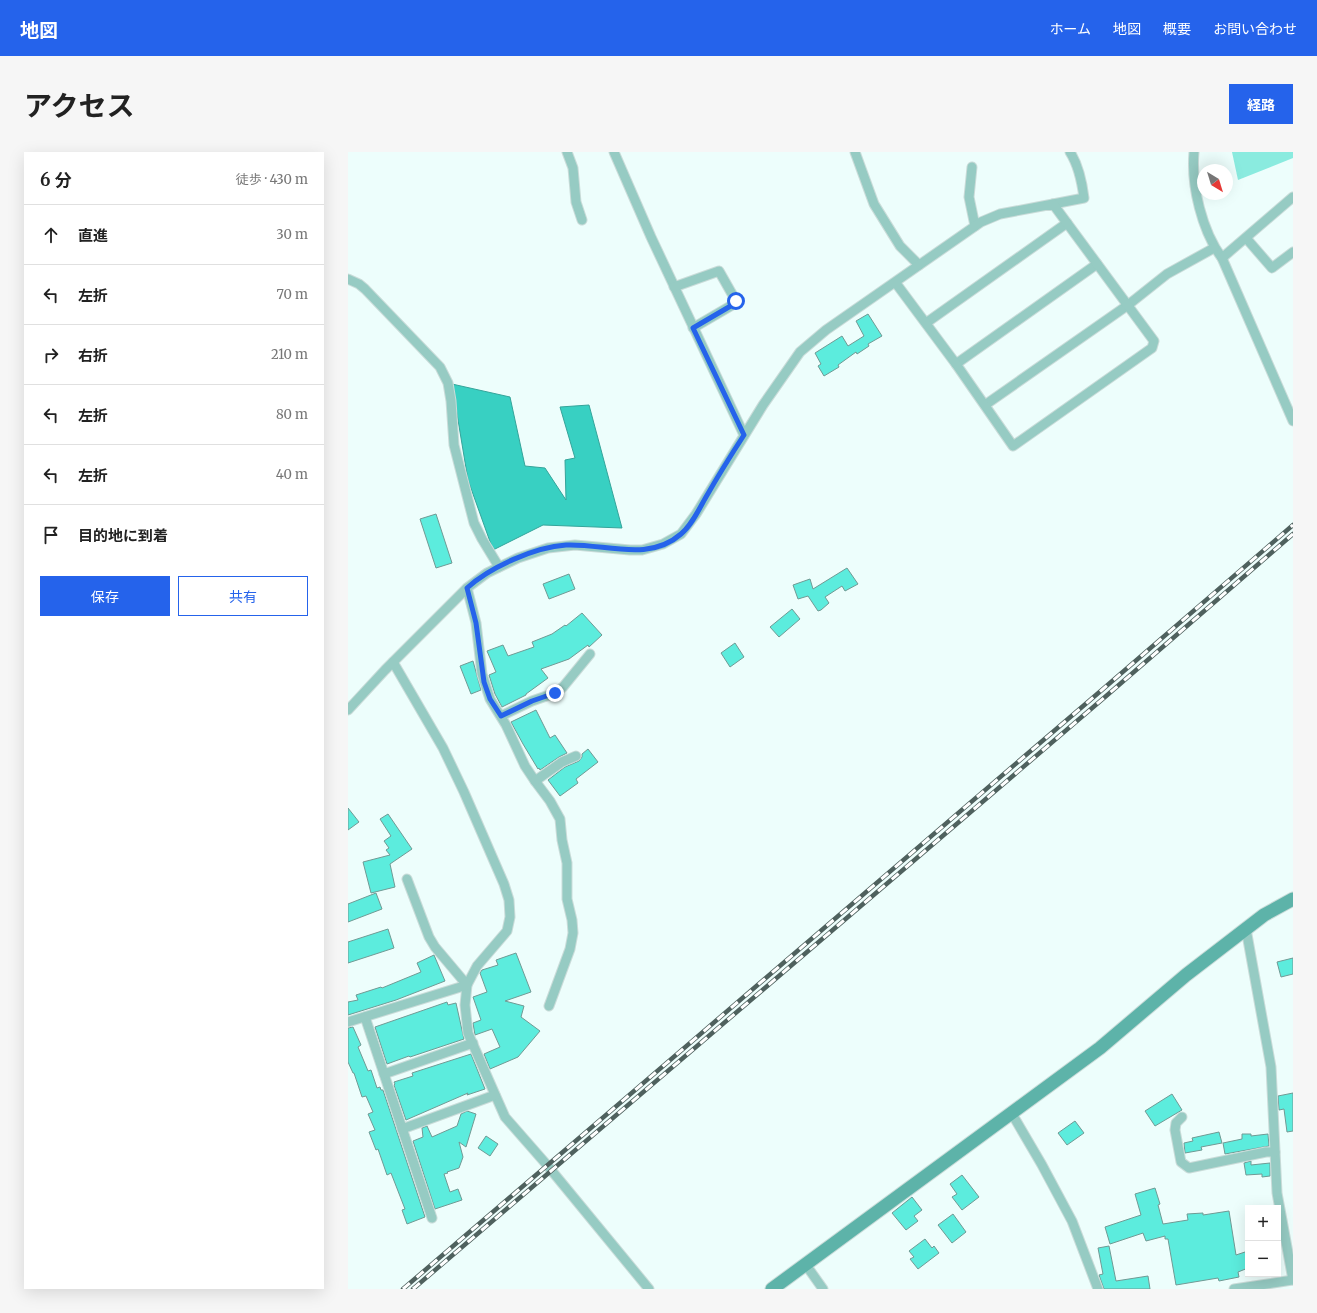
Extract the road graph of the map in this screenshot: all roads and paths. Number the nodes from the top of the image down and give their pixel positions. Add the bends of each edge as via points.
1 (567, 152) edge
2 (614, 152) edge
3 (855, 152) edge
4 (1070, 152) edge
5 (1194, 152) edge
6 (972, 167) dead end
7 (1293, 197) edge
8 (1053, 204) junction
9 (582, 220) dead end
10 (1067, 224) junction
11 (975, 226) junction
12 (1246, 238) junction
13 (1214, 248) junction
14 (1293, 252) edge
15 (1222, 258) junction
16 (1098, 264) junction
17 (919, 265) junction
18 (348, 278) edge
19 (895, 282) junction
20 (674, 287) junction
21 (1128, 305) junction
22 (926, 324) junction
23 (693, 328) junction
24 (956, 364) junction
25 (985, 405) junction
26 (1293, 421) edge
27 (744, 435) junction
28 (499, 567) junction
29 (467, 588) junction
30 (590, 654) dead end
31 (393, 662) junction
32 (348, 710) edge
33 (501, 716) junction
34 (576, 756) dead end
35 (535, 781) junction
36 (407, 879) dead end
37 (1293, 899) edge
38 (1246, 929) junction
39 (467, 985) junction
40 (550, 1006) dead end
41 (365, 1017) junction
42 (348, 1022) edge
43 (472, 1043) junction
44 (384, 1074) junction
45 (495, 1095) junction
46 (1012, 1112) junction
47 (1182, 1117) dead end
48 (402, 1129) junction
49 (1275, 1152) junction
50 (432, 1218) dead end
51 (806, 1265) junction
52 (1293, 1280) edge
53 (649, 1289) edge
54 (772, 1289) edge
55 (823, 1289) edge
56 (1098, 1289) edge
57 (1234, 1289) edge

1 - 9 street via 573,168 576,202
2 - 20 street
3 - 17 street via 874,204 900,246
4 - 8 street via 1078,167 1084,198
5 - 13 street via 1197,196
6 - 11 street via 969,197
7 - 12 street
8 - 10 street
8 - 11 street via 1000,214
10 - 16 street
10 - 22 street
11 - 17 street
12 - 14 street via 1272,268
12 - 15 street
13 - 15 street
13 - 21 street via 1167,274
15 - 26 street
16 - 21 street
16 - 24 street
17 - 19 street
18 - 28 street via 365,289 444,374 451,401 454,445 473,518
19 - 22 street
19 - 27 street via 807,345 784,374
20 - 23 street
20 - 23 street via 719,271 736,301
21 - 25 street
21 - 25 street via 1154,341 1152,348 1013,446
22 - 24 street
23 - 27 street
24 - 25 street
27 - 28 street via 688,526 668,542 642,550 580,545 556,546 539,550
28 - 29 street
29 - 31 street
29 - 33 street via 476,623 484,682 490,699
30 - 33 street via 555,693
31 - 32 street
31 - 39 street via 443,748 509,900 510,917 507,931 477,966
33 - 35 street
34 - 35 street via 562,762
35 - 40 street via 560,819 567,863 566,899 573,926 570,949
36 - 39 street via 429,937
37 - 38 street via 1264,915
38 - 46 street via 1186,975 1100,1048
38 - 49 street via 1271,1067
39 - 41 street
39 - 43 street via 465,1005 468,1033
41 - 42 street
41 - 44 street
43 - 44 street
43 - 45 street
44 - 48 street
45 - 48 street
45 - 53 street via 505,1117
46 - 51 street
46 - 56 street via 1072,1221
47 - 49 street via 1176,1123 1175,1130 1181,1162 1189,1168
48 - 50 street
49 - 52 street via 1277,1192
51 - 54 street
51 - 55 street
52 - 57 street

